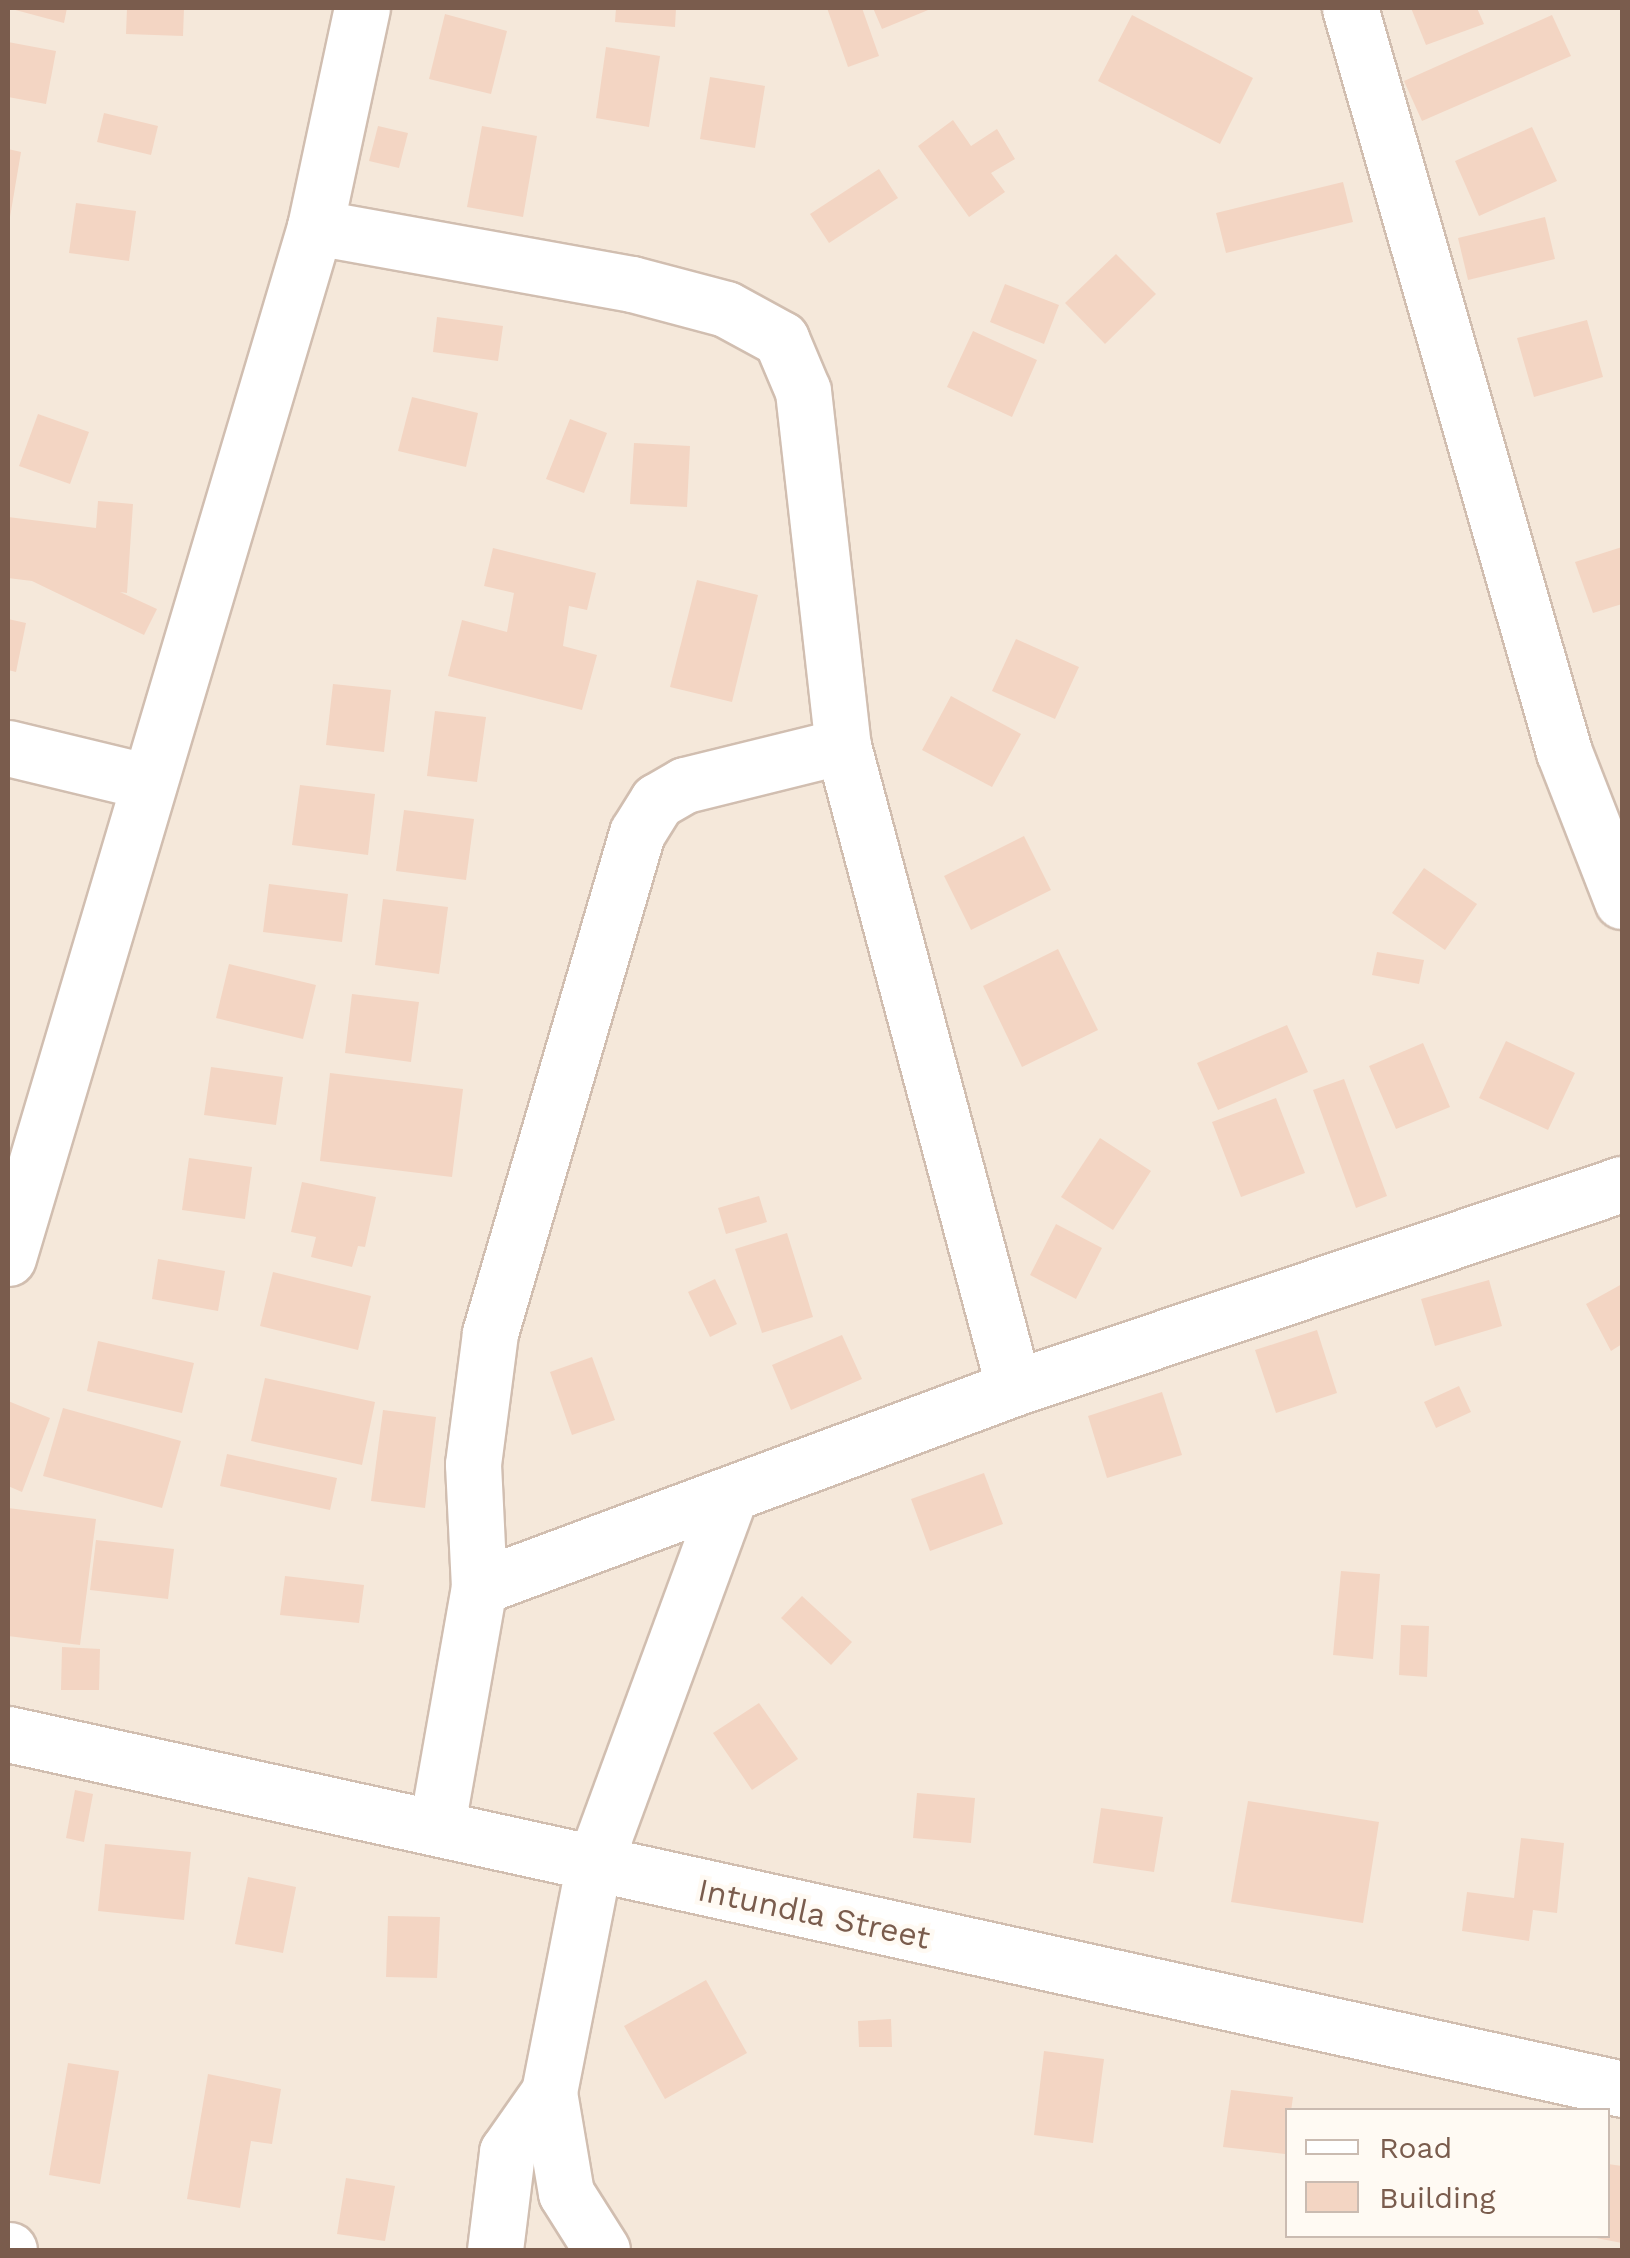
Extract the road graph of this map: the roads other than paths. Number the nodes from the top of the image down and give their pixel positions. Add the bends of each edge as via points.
1 (362, 8) edge
2 (1350, 8) edge
3 (315, 227) junction
4 (843, 746) junction
5 (8, 748) edge
6 (149, 782) junction
7 (1622, 901) edge
8 (1622, 1184) edge
9 (8, 1258) edge
10 (1014, 1388) junction
11 (729, 1496) junction
12 (478, 1587) junction
13 (8, 1734) edge
14 (437, 1825) junction
15 (594, 1867) junction
16 (1622, 2089) edge
17 (549, 2092) junction
18 (494, 2250) edge
19 (602, 2250) edge

1 - 3 street
2 - 7 street via 1564,752
3 - 4 street via 632,284 726,309 781,339 802,392
3 - 6 street
4 - 10 street
4 - 12 street via 685,786 657,801 637,833 490,1334 473,1464
5 - 6 street
6 - 9 street
8 - 10 street
10 - 11 street
11 - 12 street
11 - 15 street
12 - 14 street
13 - 14 street, Intundla Street
14 - 15 street, Intundla Street
15 - 16 street, Intundla Street
15 - 17 street
17 - 18 street via 507,2152
17 - 19 street via 566,2193

